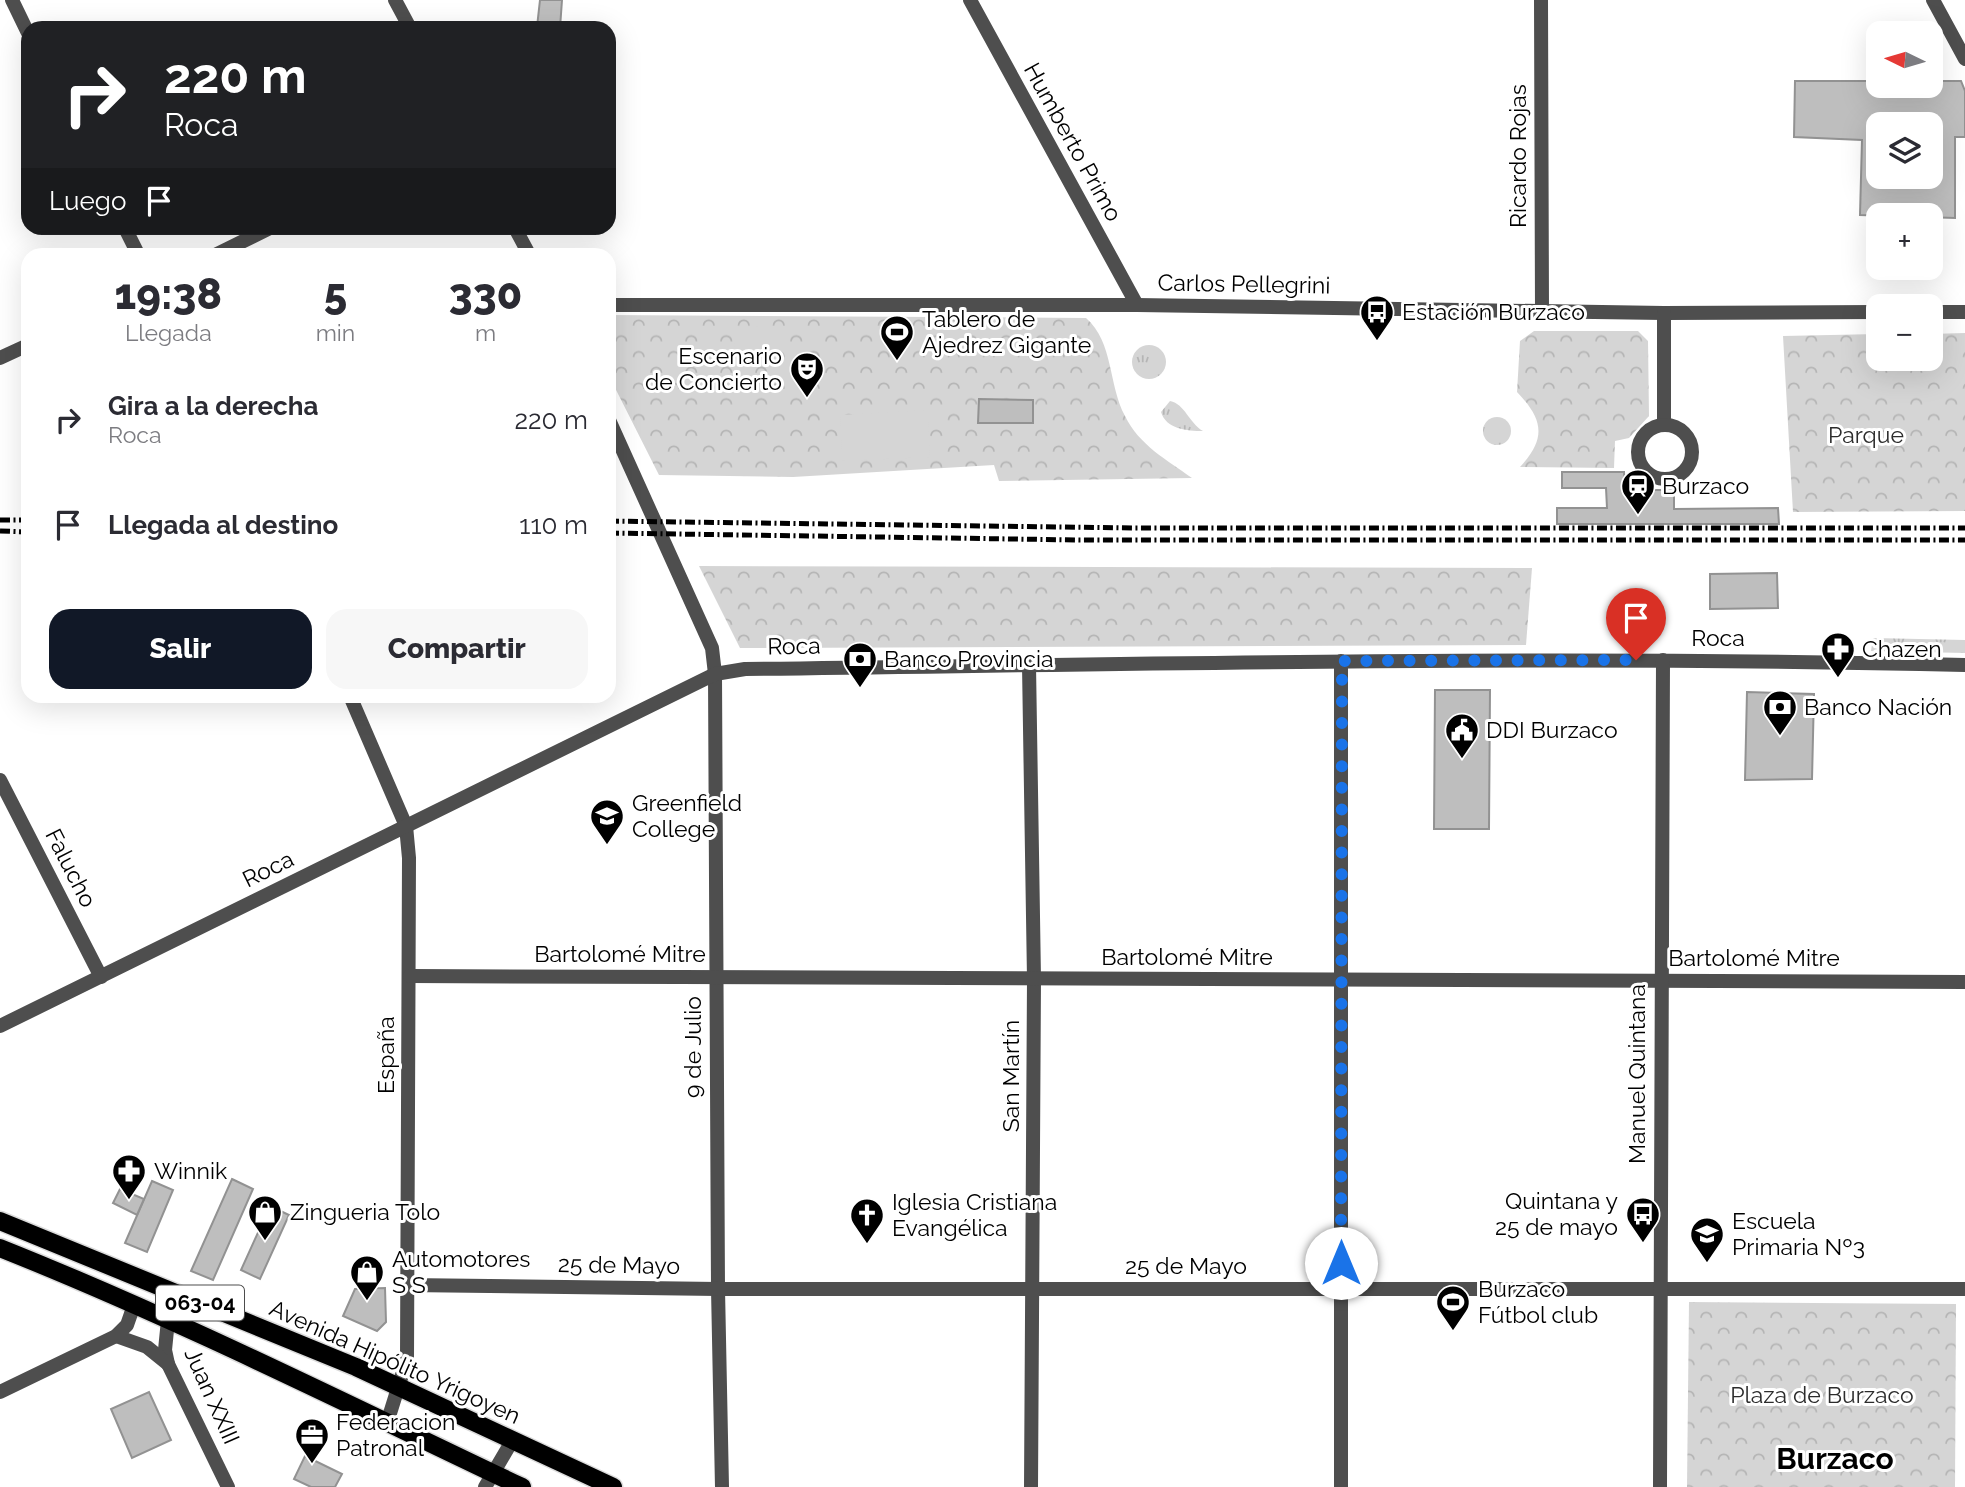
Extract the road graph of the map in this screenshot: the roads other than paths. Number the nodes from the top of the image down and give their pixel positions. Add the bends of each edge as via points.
1 (12, 0) edge
2 (395, 0) edge
3 (970, 0) edge
4 (1541, 0) edge
5 (1933, 0) edge
6 (22, 21) edge
7 (406, 21) edge
8 (1965, 59) edge
9 (256, 235) edge
10 (229, 248) edge
11 (616, 305) edge
12 (1137, 305) junction
13 (1542, 312) junction
14 (1866, 312) edge
15 (1943, 312) edge
16 (1965, 312) edge
17 (1664, 313) junction
18 (21, 348) edge
19 (0, 358) edge
20 (1664, 425) dead end
21 (616, 435) edge
22 (1663, 660) junction
23 (1342, 661) junction
24 (1965, 664) edge
25 (1029, 665) junction
26 (715, 674) junction
27 (353, 703) edge
28 (0, 780) edge
29 (406, 826) junction
30 (102, 976) junction
31 (410, 976) junction
32 (716, 977) junction
33 (1034, 979) junction
34 (1660, 980) junction
35 (1341, 981) junction
36 (1965, 982) edge
37 (0, 1026) edge
38 (0, 1221) edge
39 (0, 1248) edge
40 (407, 1285) junction
41 (1033, 1288) junction
42 (718, 1289) junction
43 (1341, 1289) junction
44 (1965, 1289) edge
45 (1661, 1291) junction
46 (134, 1305) junction
47 (168, 1320) junction
48 (116, 1336) junction
49 (168, 1364) junction
50 (400, 1387) junction
51 (0, 1392) edge
52 (387, 1423) junction
53 (512, 1441) junction
54 (490, 1480) edge
55 (228, 1487) edge
56 (522, 1487) edge
57 (613, 1487) edge
58 (722, 1487) edge
59 (1031, 1487) edge
60 (1341, 1487) edge
61 (1660, 1487) edge

1 - 6 street
2 - 7 street
3 - 12 street, Humberto Primo
4 - 13 street, Ricardo Rojas
5 - 8 street
9 - 10 street
11 - 12 street, Carlos Pellegrini
12 - 13 street, Carlos Pellegrini
13 - 17 street, Carlos Pellegrini
14 - 17 street, Carlos Pellegrini
15 - 16 street
17 - 20 street
18 - 19 street
21 - 26 street, 9 de Julio via 712,648
22 - 23 street, Roca
22 - 24 street, Roca
22 - 34 street, Manuel Quintana
23 - 25 street, Roca
23 - 35 street
25 - 26 street, Roca via 745,669
25 - 33 street, San Martín
26 - 29 street, Roca
26 - 32 street, 9 de Julio
27 - 29 street, España
28 - 30 street, Falucho
29 - 30 street, Roca
29 - 31 street, España
30 - 37 street, Roca
31 - 32 street, Bartolomé Mitre
31 - 40 street, España
32 - 33 street, Bartolomé Mitre
32 - 42 street, 9 de Julio
33 - 35 street, Bartolomé Mitre
33 - 41 street, San Martín
34 - 35 street, Bartolomé Mitre
34 - 36 street, Bartolomé Mitre
34 - 45 street, Manuel Quintana
35 - 43 street
38 - 50 main road, Avenida Hipólito Yrigoyen / 063-04
39 - 46 main road, 063-04
40 - 42 street, 25 de Mayo
40 - 50 street, España via 407,1359
41 - 42 street, 25 de Mayo
41 - 43 street, 25 de Mayo
41 - 59 street, San Martín
42 - 58 street, 9 de Julio
43 - 45 street, 25 de Mayo
43 - 60 street
44 - 45 street, 25 de Mayo
45 - 61 street, Manuel Quintana
46 - 47 main road, 063-04
46 - 48 street via 127,1325
47 - 49 street, Juan XXIII
47 - 52 main road, 063-04
48 - 49 street via 147,1348
48 - 51 street
49 - 55 street, Juan XXIII
50 - 52 street, España
50 - 53 main road, Avenida Hipólito Yrigoyen / 063-04
52 - 54 main road, 063-04
53 - 54 street
53 - 57 main road, Avenida Hipólito Yrigoyen / 063-04
54 - 56 main road, 063-04

